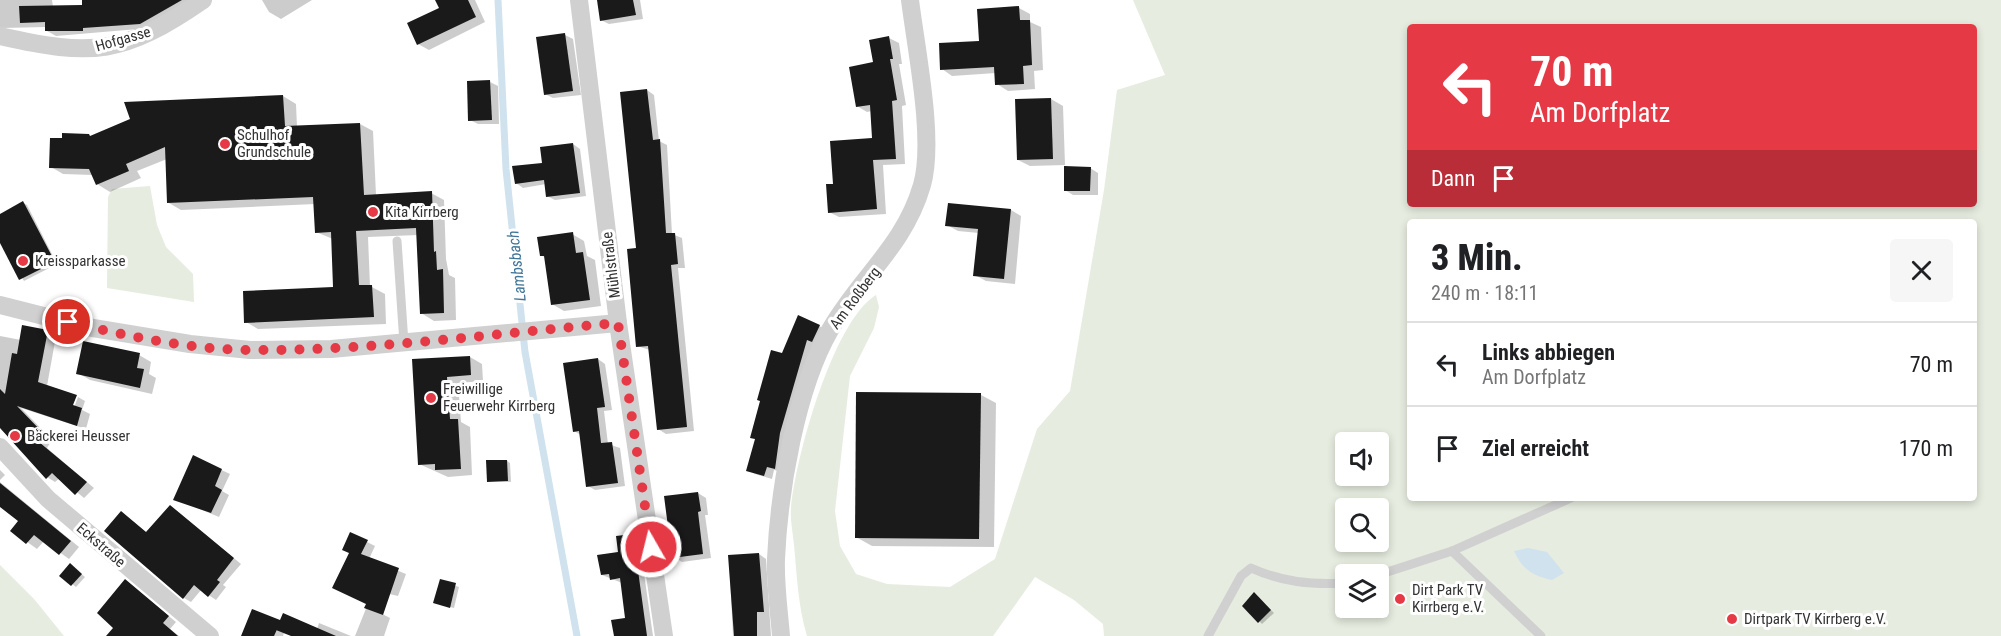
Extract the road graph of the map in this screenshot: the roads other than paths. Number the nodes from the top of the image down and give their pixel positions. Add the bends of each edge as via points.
1 (203, 0) edge
2 (579, 0) edge
3 (910, 0) edge
4 (0, 36) edge
5 (397, 241) dead end
6 (0, 305) edge
7 (618, 323) junction
8 (404, 343) junction
9 (0, 447) edge
10 (1564, 501) edge
11 (1452, 550) junction
12 (1389, 570) edge
13 (1335, 584) edge
14 (210, 636) edge
15 (664, 636) edge
16 (781, 636) edge
17 (1208, 636) edge
18 (1541, 636) edge

1 - 4 street, Hofgasse via 141,38 105,48 80,50
2 - 7 street, Mühlstraße
3 - 16 street, Am Roßberg via 927,154 922,184 910,218 889,253 829,331 801,407 779,521 776,562
5 - 8 lane
6 - 8 street via 87,327 224,348 331,349
7 - 8 street
7 - 15 street, Mühlstraße
9 - 14 street, Eckstraße via 48,499
10 - 11 lane
11 - 12 lane
11 - 18 lane
13 - 17 lane via 1284,580 1251,568 1241,576

